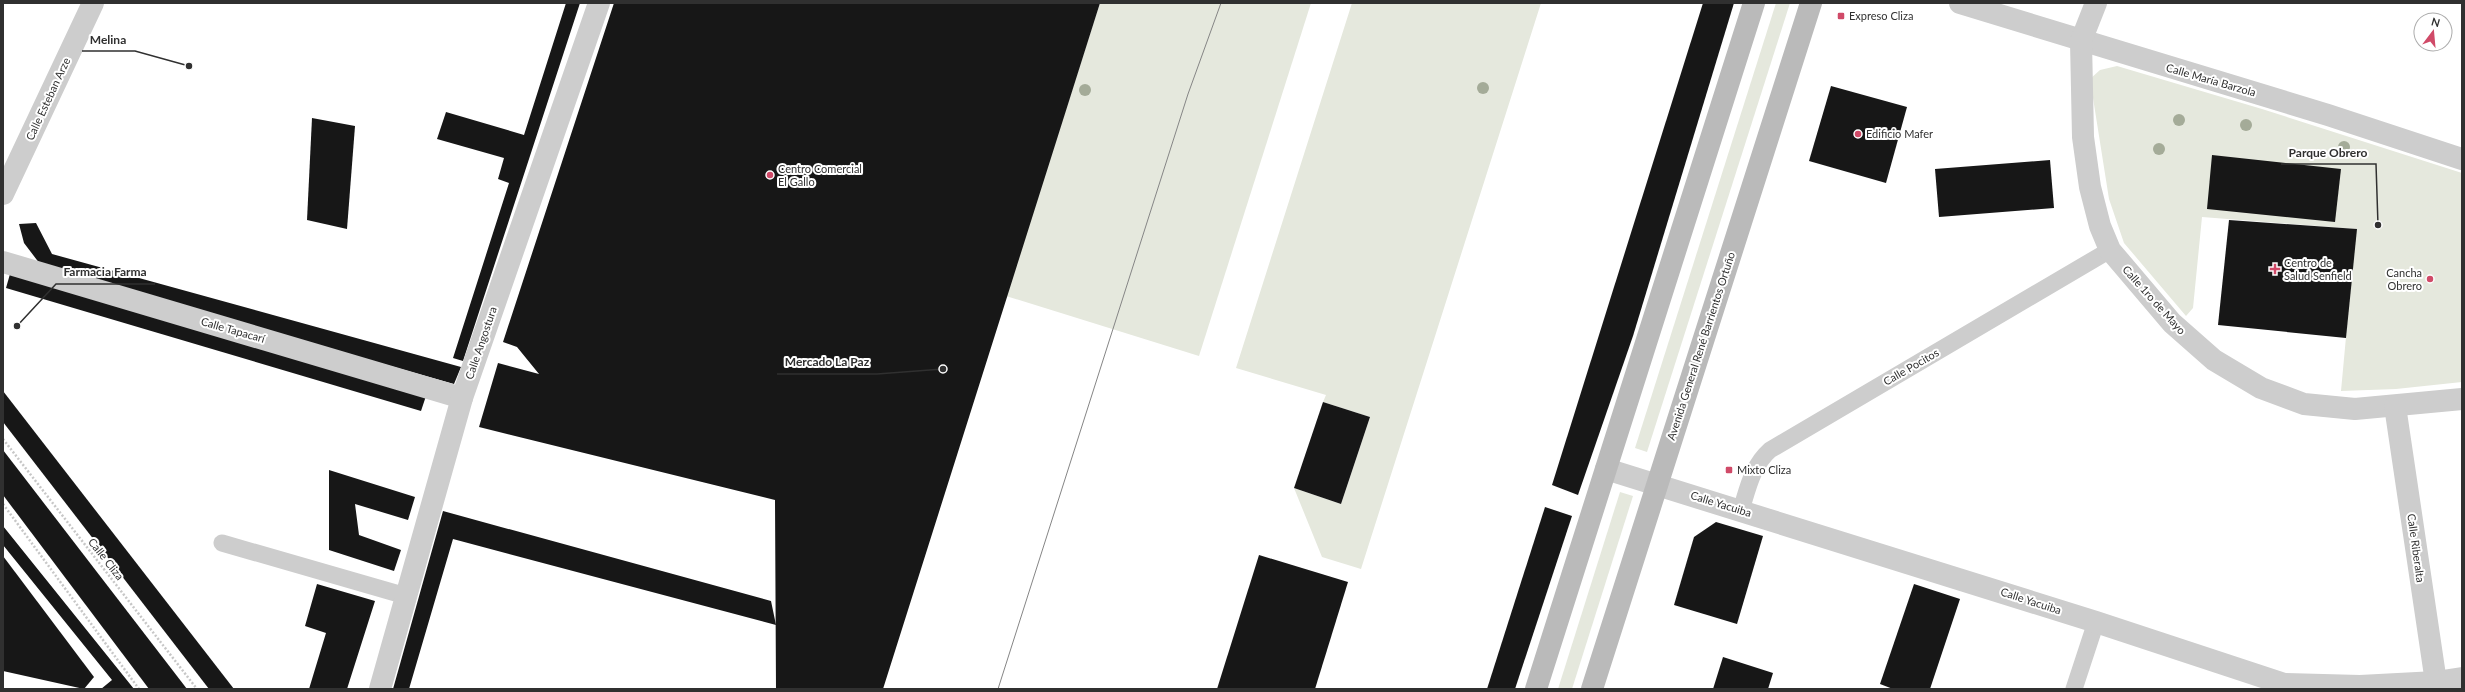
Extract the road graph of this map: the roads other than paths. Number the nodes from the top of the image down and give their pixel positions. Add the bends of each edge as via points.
1 (93, 3) edge
2 (599, 3) edge
3 (1754, 3) edge
4 (1811, 3) edge
5 (1960, 3) edge
6 (2096, 3) edge
7 (2081, 42) junction
8 (2462, 159) edge
9 (3, 194) edge
10 (2110, 250) junction
11 (3, 262) edge
12 (462, 398) junction
13 (2462, 398) edge
14 (2395, 406) junction
15 (1606, 469) junction
16 (1656, 485) junction
17 (1741, 510) junction
18 (222, 543) dead end
19 (406, 596) junction
20 (2096, 622) junction
21 (2462, 678) edge
22 (2436, 686) edge
23 (380, 689) edge
24 (1536, 689) edge
25 (1592, 689) edge
26 (2074, 689) edge

1 - 9 street, Calle Esteban Arze
2 - 12 street, Calle Angostura
3 - 15 main road
4 - 16 main road, Avenida General René Barrientos Ortuño
5 - 7 street, Calle María Barzola
6 - 7 street, Calle 1ro de Mayo
7 - 8 street, Calle María Barzola via 2328,114
7 - 10 street, Calle 1ro de Mayo via 2084,144 2100,226
10 - 14 street, Calle 1ro de Mayo via 2172,323 2214,360 2261,388 2304,404 2355,409
10 - 17 lane, Calle Pocitos via 1770,450 1759,460
11 - 12 street, Calle Tapacarí
12 - 19 street, Calle Angostura
13 - 14 street, Calle 1ro de Mayo
14 - 22 street, Calle Riberalta
15 - 16 street, Calle Yacuiba
15 - 24 main road
16 - 17 street, Calle Yacuiba
16 - 25 main road, Avenida General René Barrientos Ortuño
17 - 20 street, Calle Yacuiba
18 - 19 lane
19 - 23 street, Calle Angostura
20 - 22 street, Calle Yacuiba via 2284,684
20 - 26 lane
21 - 22 street, Calle Yacuiba

